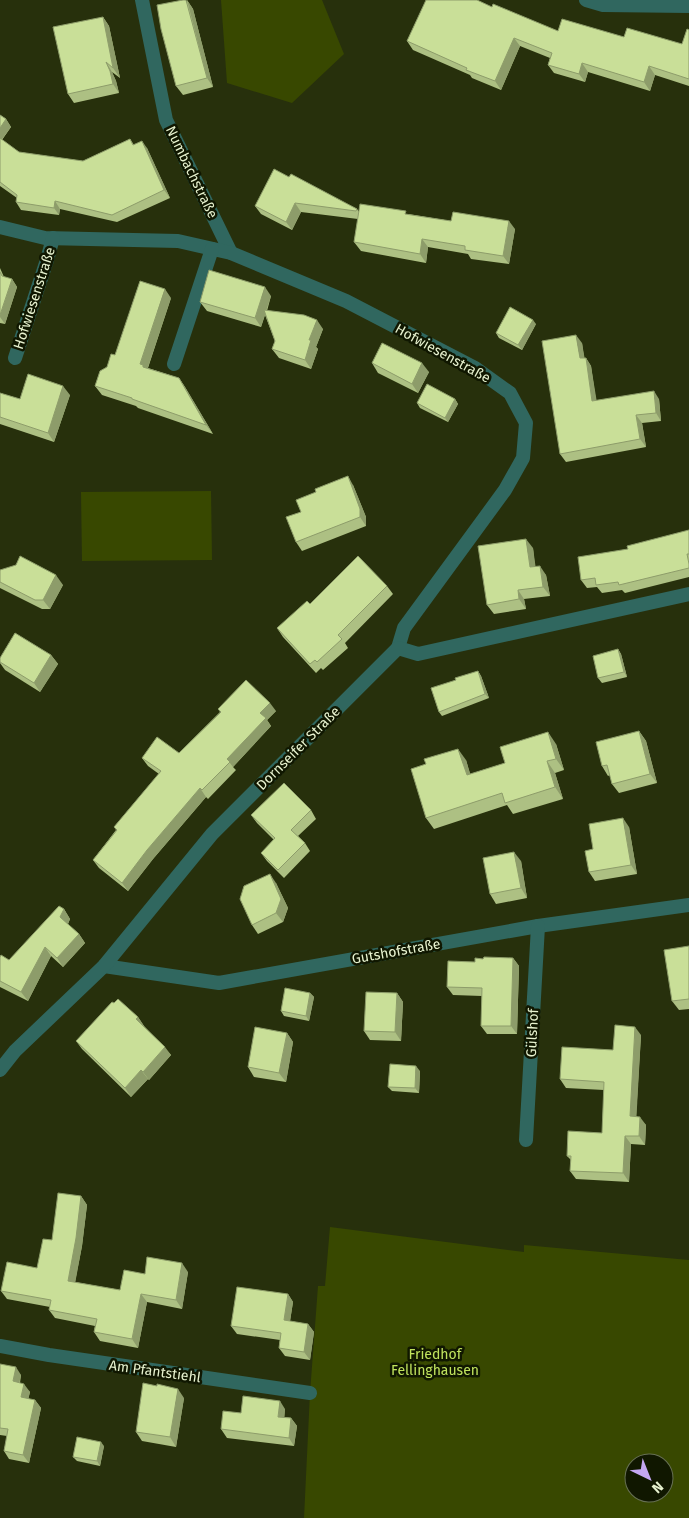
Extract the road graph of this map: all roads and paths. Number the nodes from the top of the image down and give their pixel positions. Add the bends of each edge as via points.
1 (142, 0) edge
2 (586, 0) edge
3 (689, 6) edge
4 (0, 226) edge
5 (53, 238) junction
6 (212, 248) junction
7 (231, 253) junction
8 (14, 358) dead end
9 (174, 364) dead end
10 (689, 594) edge
11 (398, 648) junction
12 (689, 905) edge
13 (538, 926) junction
14 (104, 966) junction
15 (0, 1070) edge
16 (526, 1140) dead end
17 (0, 1346) edge
18 (310, 1393) dead end

1 - 7 street, Numbachstraße via 166,120
2 - 3 street via 603,5
4 - 5 street, Hofwiesenstraße
5 - 6 street, Hofwiesenstraße via 178,241
5 - 8 street, Hofwiesenstraße
6 - 7 street, Hofwiesenstraße
6 - 9 street
7 - 11 street, Hofwiesenstraße via 346,301 475,368 510,393 526,423 523,458 504,490 404,628
10 - 11 street via 418,654
11 - 14 street, Dornseifer Straße via 212,834
12 - 13 street, Gutshofstraße
13 - 14 street, Gutshofstraße via 219,983
13 - 16 street, Gülshof
14 - 15 street, Dornseifer Straße via 15,1051
17 - 18 street, Am Pfantstiehl via 49,1356

